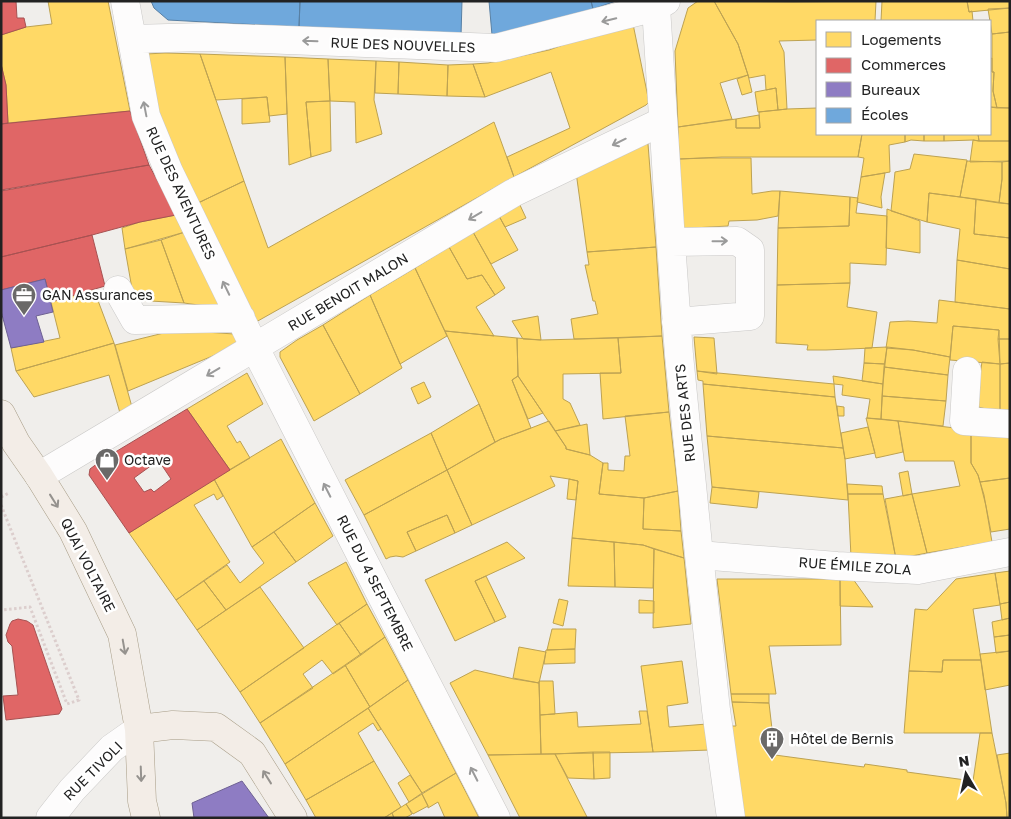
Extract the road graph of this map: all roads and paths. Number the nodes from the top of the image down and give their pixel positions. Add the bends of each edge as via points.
1 (125, 1) edge
2 (661, 4) edge
3 (132, 39) junction
4 (663, 120) junction
5 (671, 242) junction
6 (118, 290) dead end
7 (241, 318) junction
8 (676, 322) junction
9 (255, 348) junction
10 (967, 371) dead end
11 (1, 414) edge
12 (1010, 424) edge
13 (39, 476) junction
14 (1, 505) edge
15 (1010, 552) edge
16 (699, 555) junction
17 (1, 610) edge
18 (139, 729) junction
19 (50, 818) edge
20 (146, 818) edge
21 (293, 818) edge
22 (496, 818) edge
23 (731, 818) edge

1 - 3 street, RUE DES AVENTURES
2 -> 3 street, RUE DES NOUVELLES via 496,48 205,38
2 - 4 street, RUE DES ARTS
7 -> 3 street, RUE DES AVENTURES via 169,172 146,116
4 - 5 street, RUE DES ARTS
4 -> 9 street, RUE BENOIT MALON via 513,192
5 - 8 street, RUE DES ARTS
5 -> 8 street via 737,241 750,250 750,316
6 - 7 street via 135,320
7 - 9 street, RUE DES AVENTURES
8 - 16 street, RUE DES ARTS
9 -> 13 street, RUE BENOIT MALON
22 -> 9 street, RUE DU 4 SEPTEMBRE
10 - 12 street via 964,421
11 - 13 main road, QUAI VOLTAIRE
13 -> 18 main road, QUAI VOLTAIRE via 73,531 122,634
14 - 17 path via 79,700 67,704 30,607
15 - 16 street, RUE ÉMILE ZOLA via 918,570
16 - 23 street, RUE DES ARTS
18 - 19 street, RUE TIVOLI via 112,748
18 -> 20 main road, QUAI VOLTAIRE via 142,802
21 -> 18 main road via 252,753 216,727 173,725

